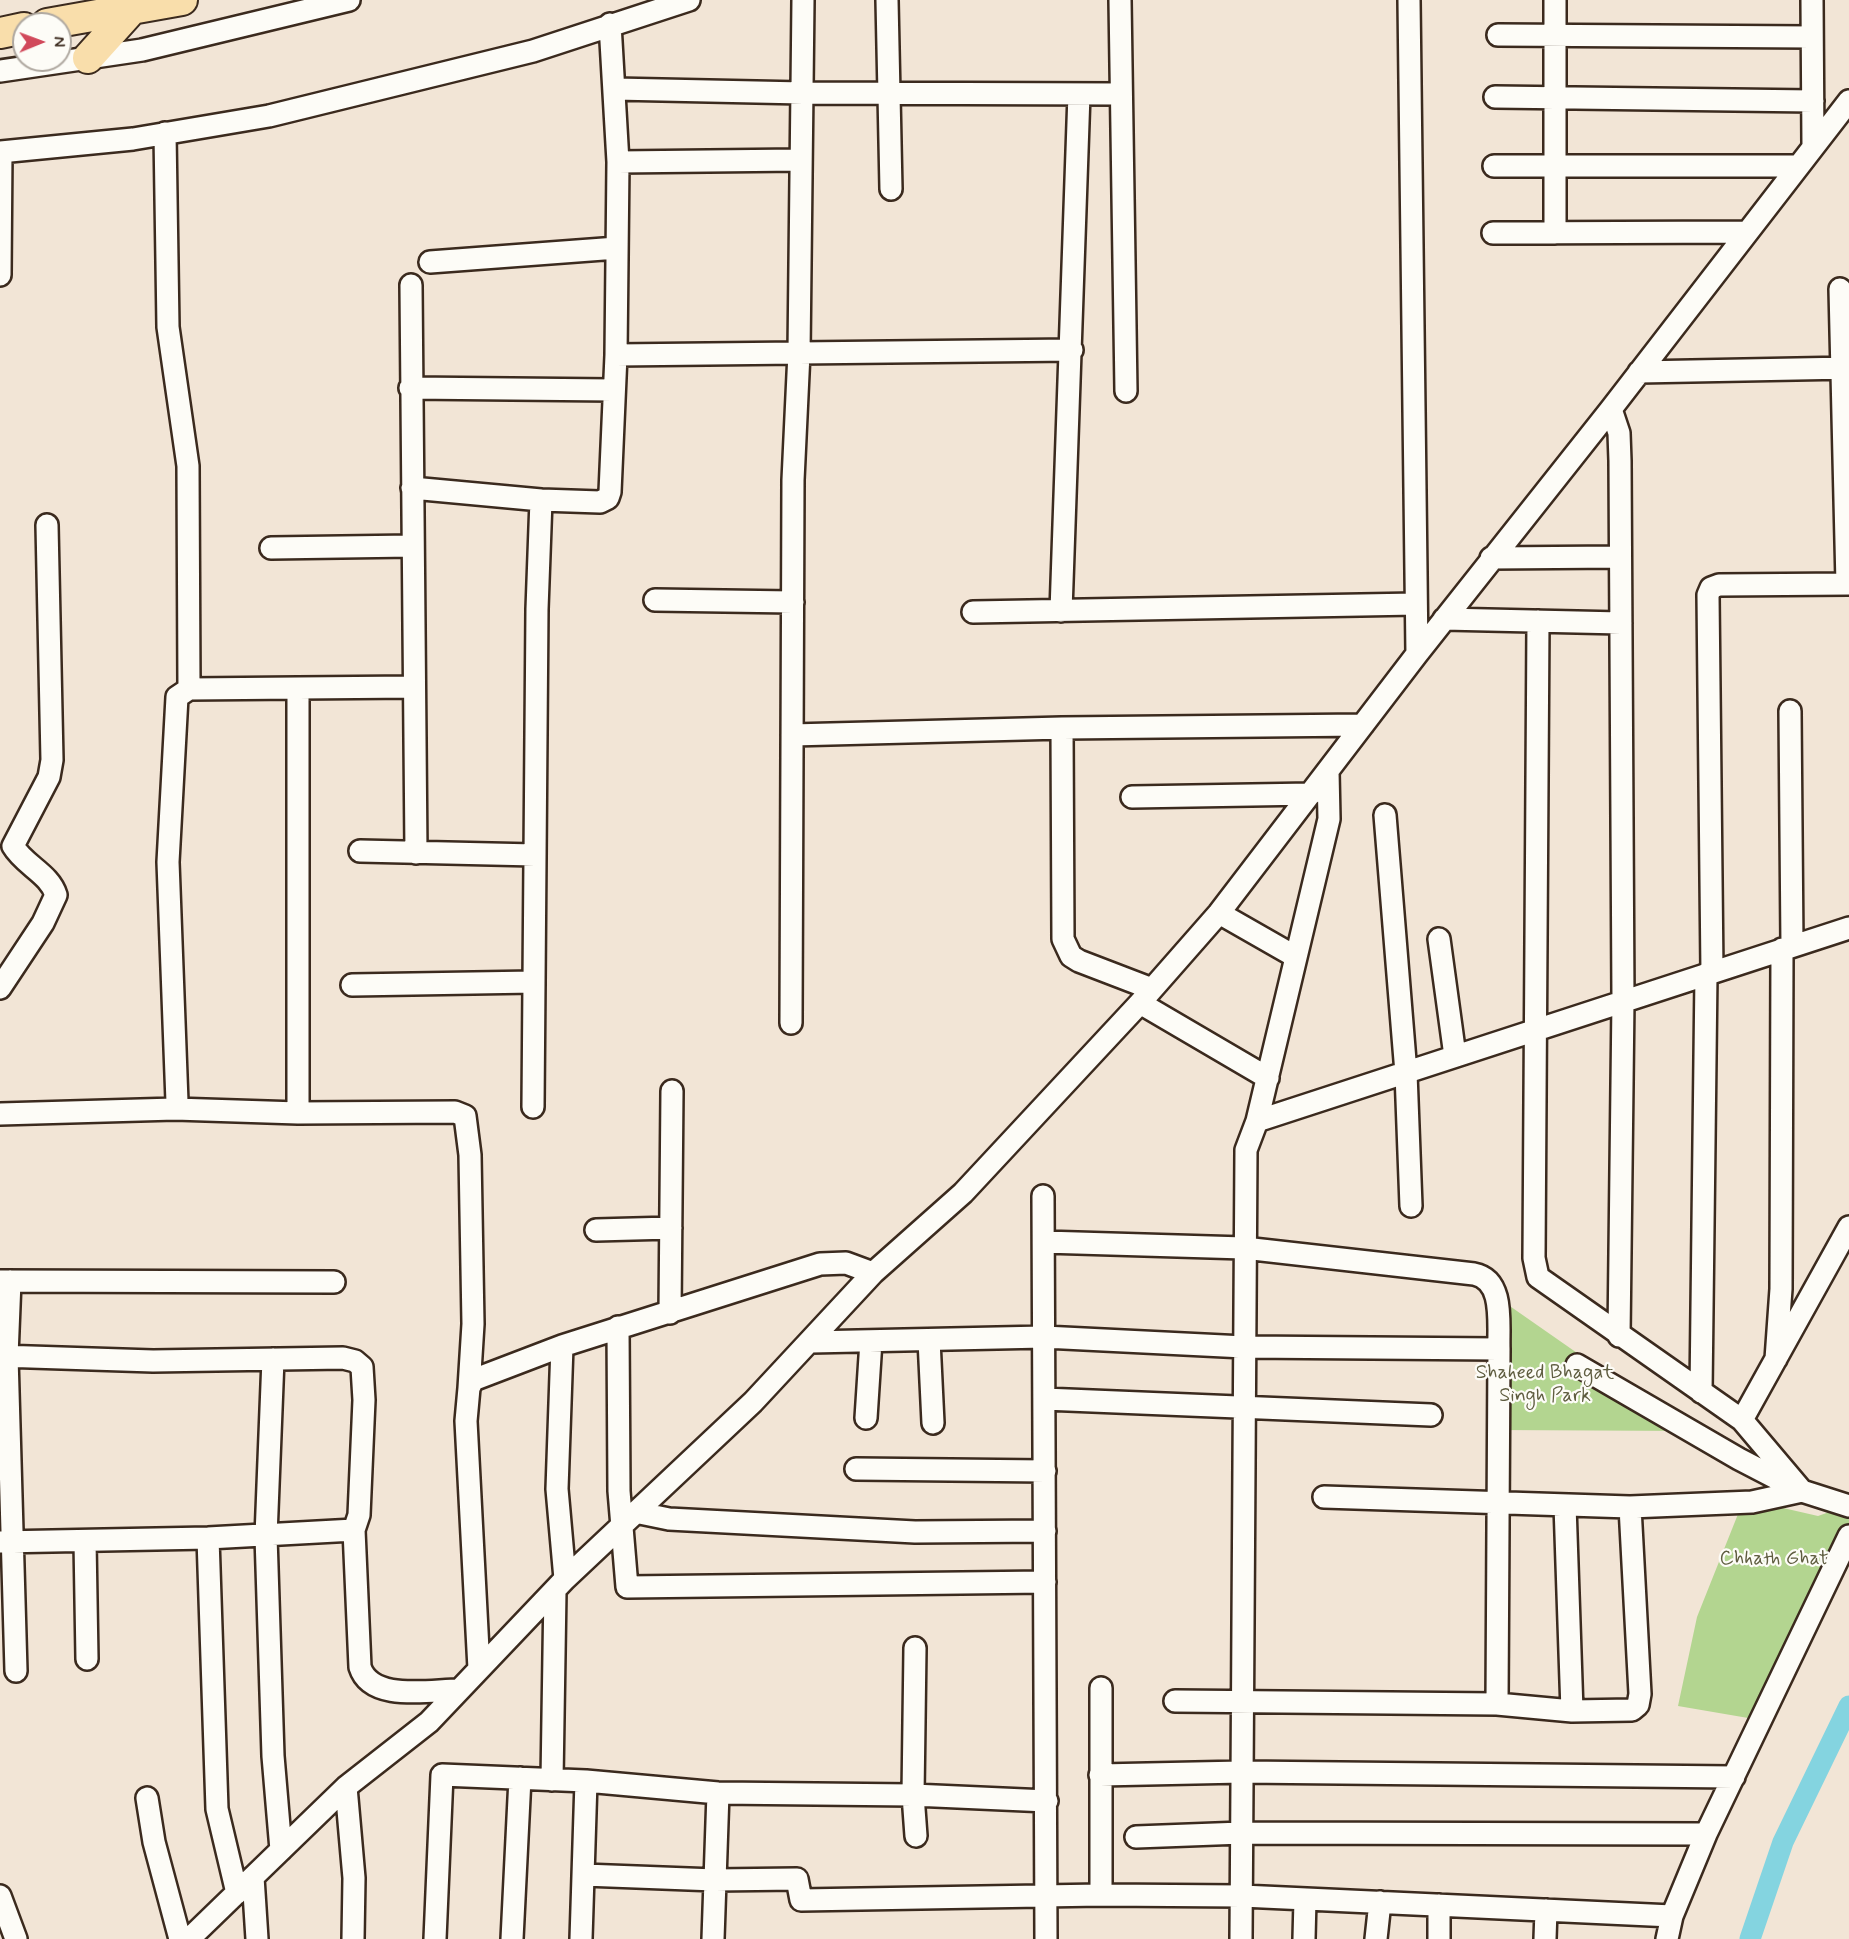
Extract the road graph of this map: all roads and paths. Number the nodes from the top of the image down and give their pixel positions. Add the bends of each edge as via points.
1 (182, 0) edge
2 (349, 0) edge
3 (689, 0) edge
4 (803, 0) edge
5 (887, 0) edge
6 (1120, 0) edge
7 (1409, 0) edge
8 (1555, 0) edge
9 (1812, 0) edge
10 (133, 8) junction
11 (72, 19) edge
12 (610, 24) junction
13 (1498, 35) dead end
14 (1555, 35) junction
15 (1812, 37) junction
16 (88, 58) junction
17 (0, 71) edge
18 (615, 89) junction
19 (803, 93) junction
20 (890, 93) junction
21 (1079, 94) junction
22 (1120, 94) junction
23 (1495, 97) dead end
24 (1555, 97) junction
25 (1813, 101) junction
26 (1849, 101) edge
27 (165, 134) junction
28 (1813, 146) junction
29 (1, 152) edge
30 (800, 160) junction
31 (618, 162) junction
32 (1494, 166) dead end
33 (1555, 166) junction
34 (1798, 166) junction
35 (891, 189) dead end
36 (1493, 232) dead end
37 (1746, 232) junction
38 (1555, 233) junction
39 (617, 248) junction
40 (430, 262) dead end
41 (0, 275) edge
42 (411, 285) dead end
43 (1840, 289) dead end
44 (1072, 350) junction
45 (799, 353) junction
46 (616, 355) junction
47 (1845, 368) edge
48 (1639, 372) junction
49 (410, 388) junction
50 (614, 390) junction
51 (1126, 391) dead end
52 (1611, 409) junction
53 (412, 488) junction
54 (541, 500) junction
55 (47, 525) dead end
56 (412, 546) junction
57 (271, 548) dead end
58 (1620, 557) junction
59 (1491, 558) junction
60 (1848, 584) edge
61 (656, 600) dead end
62 (793, 602) junction
63 (1416, 604) junction
64 (1061, 611) junction
65 (973, 612) dead end
66 (1444, 619) junction
67 (1538, 621) junction
68 (1621, 623) junction
69 (1417, 654) junction
70 (414, 687) junction
71 (189, 688) junction
72 (298, 688) junction
73 (1790, 711) dead end
74 (1363, 725) junction
75 (1062, 728) junction
76 (792, 735) junction
77 (1328, 771) junction
78 (1311, 794) junction
79 (1132, 797) dead end
80 (1385, 815) dead end
81 (7, 842) edge
82 (360, 851) dead end
83 (416, 853) junction
84 (535, 855) junction
85 (1219, 913) junction
86 (1849, 928) edge
87 (1439, 939) dead end
88 (1787, 948) junction
89 (1296, 957) junction
90 (1709, 973) junction
91 (534, 981) junction
92 (352, 985) dead end
93 (0, 988) edge
94 (1146, 996) junction
95 (1623, 1000) junction
96 (791, 1023) dead end
97 (1537, 1029) junction
98 (1455, 1056) junction
99 (1406, 1073) junction
100 (1268, 1078) junction
101 (672, 1091) dead end
102 (533, 1107) dead end
103 (175, 1109) junction
104 (298, 1113) junction
105 (0, 1114) edge
106 (1257, 1121) junction
107 (1043, 1196) dead end
108 (1411, 1206) dead end
109 (1849, 1227) edge
110 (671, 1228) junction
111 (596, 1230) dead end
112 (1044, 1242) junction
113 (1244, 1248) junction
114 (873, 1273) junction
115 (5, 1281) edge
116 (334, 1282) dead end
117 (670, 1313) junction
118 (618, 1327) junction
119 (1619, 1336) junction
120 (1044, 1337) junction
121 (928, 1340) junction
122 (871, 1341) junction
123 (811, 1342) junction
124 (562, 1346) junction
125 (1244, 1347) junction
126 (1499, 1349) junction
127 (3, 1356) edge
128 (273, 1359) junction
129 (1776, 1359) junction
130 (1576, 1365) dead end
131 (469, 1388) junction
132 (1701, 1392) junction
133 (1044, 1399) junction
134 (1244, 1408) junction
135 (1431, 1415) dead end
136 (866, 1418) dead end
137 (1742, 1420) junction
138 (933, 1423) dead end
139 (856, 1469) dead end
140 (1045, 1471) junction
141 (1802, 1491) junction
142 (1324, 1497) dead end
143 (1500, 1503) junction
144 (1565, 1505) junction
145 (1849, 1506) edge
146 (1630, 1507) junction
147 (628, 1518) junction
148 (354, 1530) junction
149 (1045, 1531) junction
150 (266, 1536) junction
151 (1849, 1536) edge
152 (208, 1538) junction
153 (6, 1541) edge
154 (85, 1541) junction
155 (1045, 1582) junction
156 (560, 1585) junction
157 (915, 1648) dead end
158 (87, 1659) dead end
159 (479, 1669) junction
160 (16, 1671) dead end
161 (1101, 1688) dead end
162 (459, 1690) junction
163 (1242, 1700) junction
164 (1174, 1701) dead end
165 (1497, 1704) junction
166 (1572, 1711) junction
167 (1242, 1772) junction
168 (1100, 1775) junction
169 (1734, 1777) junction
170 (520, 1778) junction
171 (552, 1780) junction
172 (586, 1781) junction
173 (346, 1787) junction
174 (718, 1793) junction
175 (913, 1795) junction
176 (147, 1798) dead end
177 (1047, 1801) junction
178 (1242, 1833) junction
179 (1706, 1834) junction
180 (916, 1836) dead end
181 (1136, 1837) dead end
182 (281, 1850) junction
183 (584, 1875) junction
184 (253, 1877) junction
185 (715, 1880) junction
186 (237, 1893) junction
187 (1101, 1894) junction
188 (0, 1896) edge
189 (1047, 1896) junction
190 (1242, 1896) junction
191 (1305, 1899) junction
192 (1380, 1902) junction
193 (1439, 1905) junction
194 (1546, 1910) junction
195 (1672, 1916) junction
196 (16, 1939) edge
197 (180, 1939) edge
198 (189, 1939) edge
199 (257, 1939) edge
200 (353, 1939) edge
201 (435, 1939) edge
202 (512, 1939) edge
203 (581, 1939) edge
204 (713, 1939) edge
205 (1046, 1939) edge
206 (1241, 1939) edge
207 (1304, 1939) edge
208 (1376, 1939) edge
209 (1439, 1939) edge
210 (1545, 1939) edge
211 (1667, 1939) edge

1 - 10 highway
2 - 16 street via 227,32
3 - 12 street
4 - 19 street
5 - 20 street
6 - 22 street
7 - 63 street
8 - 14 street
9 - 15 street
10 - 11 highway
10 - 16 highway
12 - 18 street
12 - 27 street via 483,65 269,116
13 - 14 street
14 - 15 street
14 - 24 street
15 - 25 street
16 - 17 street
18 - 19 street
18 - 31 street
19 - 20 street
19 - 30 street
20 - 21 street
20 - 35 street
21 - 22 street
21 - 44 street
22 - 51 street
23 - 24 street
24 - 25 street
24 - 33 street
25 - 28 street
26 - 28 street
27 - 29 street
27 - 71 street via 168,327 188,466
28 - 34 street
29 - 41 street
30 - 31 street
30 - 45 street
31 - 39 street
32 - 33 street
33 - 34 street
33 - 38 street
34 - 37 street
36 - 38 street
37 - 38 street
37 - 48 street
39 - 40 street
39 - 46 street
42 - 49 street
43 - 47 street
44 - 45 street
44 - 64 street
45 - 46 street
45 - 62 street
46 - 50 street
47 - 48 street
47 - 60 street
48 - 52 street
49 - 50 street
49 - 53 street
50 - 54 street via 608,498 586,503
52 - 58 street via 1619,433
52 - 59 street
53 - 54 street
53 - 56 street
54 - 84 street
55 - 81 street via 52,760 49,777 15,837
56 - 57 street
56 - 70 street
58 - 59 street
58 - 68 street
59 - 66 street
60 - 90 street via 1719,585 1711,588 1708,595
61 - 62 street
62 - 76 street
63 - 64 street
63 - 69 street
64 - 65 street
66 - 67 street
66 - 69 street
67 - 68 street
67 - 97 street
68 - 95 street
69 - 74 street
70 - 72 street
70 - 83 street
71 - 72 street
71 - 103 street via 177,697 168,862
72 - 104 street
73 - 88 street
74 - 75 street
74 - 77 street
75 - 76 street
75 - 94 street via 1066,949 1079,962
76 - 96 street
77 - 78 street
77 - 89 street via 1329,819
78 - 79 street
78 - 85 street
80 - 99 street
81 - 93 street via 49,881 56,895 43,923
82 - 83 street
83 - 84 street
84 - 91 street
85 - 89 street
85 - 94 street
86 - 88 street
87 - 98 street
88 - 90 street
88 - 129 street via 1781,1289
89 - 100 street
90 - 95 street
90 - 132 street
91 - 92 street
91 - 102 street
94 - 100 street
94 - 114 street via 963,1193
95 - 97 street
95 - 119 street
97 - 98 street
97 - 119 street via 1534,1258 1538,1277
98 - 99 street
99 - 106 street
99 - 108 street
100 - 106 street
101 - 110 street
103 - 104 street
103 - 105 street
104 - 131 street via 455,1112 465,1116 470,1155 473,1324
106 - 113 street via 1246,1149
107 - 112 street
109 - 129 street
110 - 111 street
110 - 117 street
112 - 113 street
112 - 120 street
113 - 125 street
113 - 126 street via 1484,1276 1496,1294
114 - 117 street via 832,1261
114 - 123 street
115 - 116 street
115 - 127 street
117 - 118 street
118 - 124 street
118 - 147 street
119 - 132 street
120 - 121 street
120 - 125 street
120 - 133 street
121 - 122 street
121 - 138 street
122 - 123 street
122 - 136 street
123 - 147 street via 753,1402
124 - 131 street via 483,1375 473,1380
124 - 156 street via 557,1489
125 - 126 street
125 - 134 street
126 - 143 street
127 - 128 street via 153,1361
127 - 153 street
128 - 148 street via 343,1358 356,1360 362,1367 360,1495
128 - 150 street
129 - 137 street
130 - 141 street via 1738,1459
131 - 159 street via 466,1421
132 - 137 street
133 - 134 street
133 - 140 street
134 - 135 street
134 - 163 street
137 - 141 street
139 - 140 street
140 - 149 street
141 - 145 street
141 - 146 street via 1752,1502
142 - 143 street
143 - 144 street
143 - 165 street
144 - 146 street
144 - 166 street
146 - 166 street via 1638,1705 1632,1710
147 - 149 street via 915,1532
147 - 155 street via 627,1587
147 - 156 street
148 - 150 street
148 - 162 street via 360,1667 364,1678 372,1686 391,1690
149 - 155 street
150 - 152 street
150 - 182 street via 273,1756
151 - 169 street
152 - 154 street
152 - 186 street via 218,1809
153 - 154 street
153 - 160 street
154 - 158 street
155 - 177 street
156 - 159 street
156 - 171 street
157 - 175 street
159 - 162 street
161 - 168 street
162 - 173 street via 429,1722
163 - 164 street
163 - 165 street
163 - 167 street
165 - 166 street
167 - 168 street
167 - 169 street
167 - 178 street
168 - 187 street
169 - 179 street
170 - 171 street
170 - 201 street via 442,1775
170 - 202 street
171 - 172 street
172 - 174 street
172 - 183 street
173 - 182 street
173 - 200 street via 354,1878
174 - 175 street
174 - 185 street
175 - 177 street
175 - 180 street
176 - 197 street via 154,1842
177 - 189 street
178 - 179 street
178 - 181 street
178 - 190 street
179 - 195 street
182 - 184 street
183 - 185 street
183 - 203 street
184 - 186 street
184 - 199 street
185 - 189 street via 796,1879 801,1900
185 - 204 street
186 - 198 street
187 - 189 street
187 - 190 street
188 - 196 street
189 - 205 street
190 - 191 street
190 - 206 street
191 - 192 street
191 - 207 street
192 - 193 street
192 - 208 street
193 - 194 street
193 - 209 street
194 - 195 street
194 - 210 street
195 - 211 street

